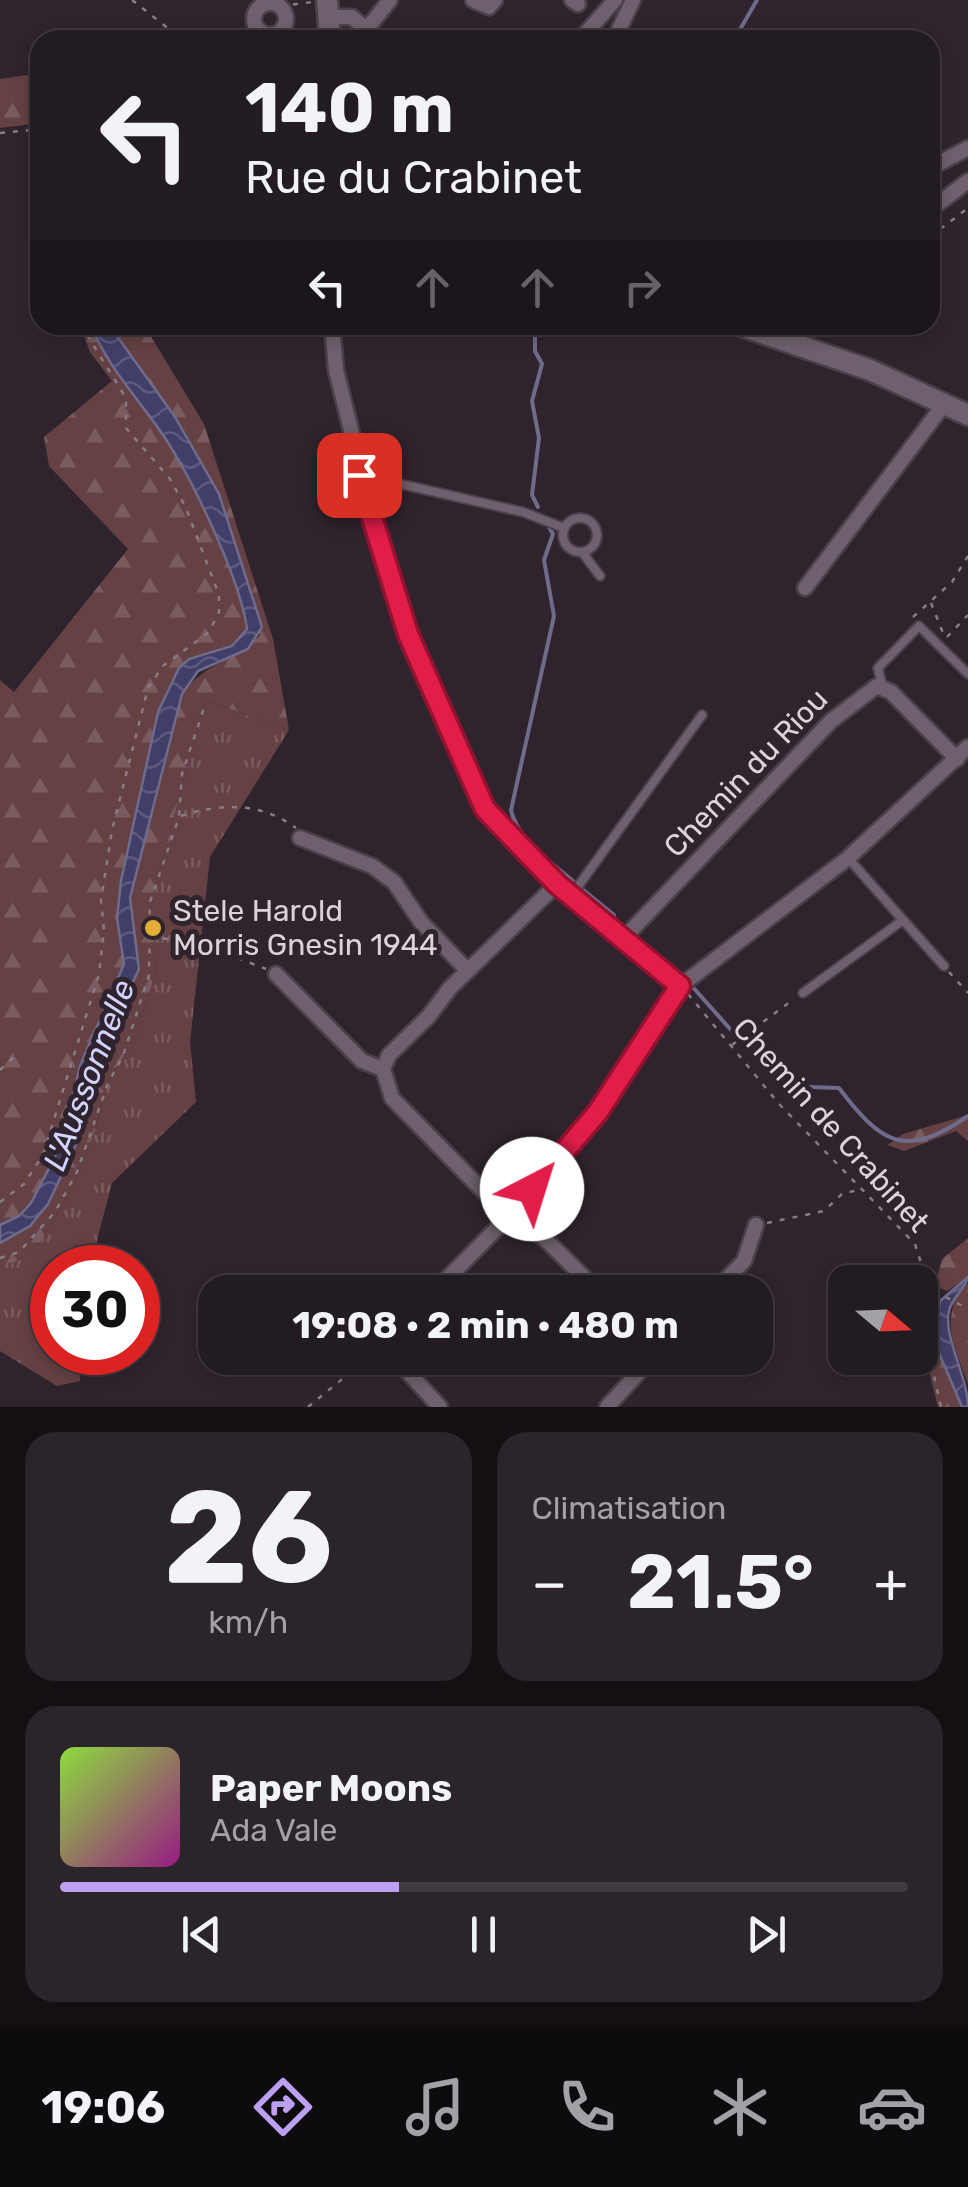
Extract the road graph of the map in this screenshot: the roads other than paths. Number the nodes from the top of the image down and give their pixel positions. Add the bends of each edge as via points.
1 (390, 0) edge
2 (473, 0) edge
3 (495, 0) edge
4 (616, 0) edge
5 (633, 0) edge
6 (260, 2) edge
7 (327, 6) edge
8 (264, 30) edge
9 (275, 30) edge
10 (360, 30) edge
11 (367, 30) edge
12 (589, 30) edge
13 (619, 30) edge
14 (968, 148) edge
15 (940, 163) edge
16 (968, 181) edge
17 (940, 202) edge
18 (333, 335) edge
19 (771, 335) edge
20 (945, 403) junction
21 (968, 415) edge
22 (359, 475) junction
23 (564, 528) junction
24 (582, 552) junction
25 (600, 576) dead end
26 (805, 588) dead end
27 (968, 674) edge
28 (882, 685) junction
29 (702, 715) dead end
30 (968, 747) edge
31 (956, 759) junction
32 (300, 838) road end
33 (848, 858) junction
34 (557, 884) junction
35 (571, 896) junction
36 (903, 920) junction
37 (623, 939) junction
38 (944, 966) road end
39 (467, 970) junction
40 (276, 974) road end
41 (684, 983) junction
42 (804, 993) road end
43 (383, 1069) junction
44 (510, 1215) junction
45 (756, 1225) road end
46 (451, 1275) edge
47 (582, 1275) edge
48 (730, 1275) edge
49 (411, 1375) edge
50 (636, 1375) edge
51 (440, 1407) edge
52 (607, 1407) edge

1 - 11 street
2 - 3 street via 490,7
4 - 12 street
5 - 13 street
6 - 8 street via 255,22
6 - 9 street via 280,6 285,24
7 - 10 street via 352,17
14 - 15 street
16 - 17 street
18 - 22 street
19 - 20 main road
20 - 21 main road
20 - 26 street
22 - 23 lane
22 - 34 street via 408,634 468,776 485,809
23 - 24 lane via 567,546
23 - 24 lane via 580,518 594,526 595,542
24 - 25 lane
27 - 28 lane via 919,626 878,668
28 - 31 street
28 - 37 street, Chemin du Riou via 832,722
29 - 35 lane
30 - 31 street
31 - 33 street
32 - 39 street via 372,866 394,882
33 - 36 lane
33 - 41 street
34 - 35 street
34 - 39 street
35 - 37 street
36 - 38 lane
36 - 42 lane
37 - 41 street
39 - 43 street
40 - 43 street via 362,1062
41 - 44 street via 598,1112
43 - 44 street via 392,1098
44 - 46 street
44 - 47 street
45 - 48 street via 744,1260
49 - 51 street
50 - 52 street

